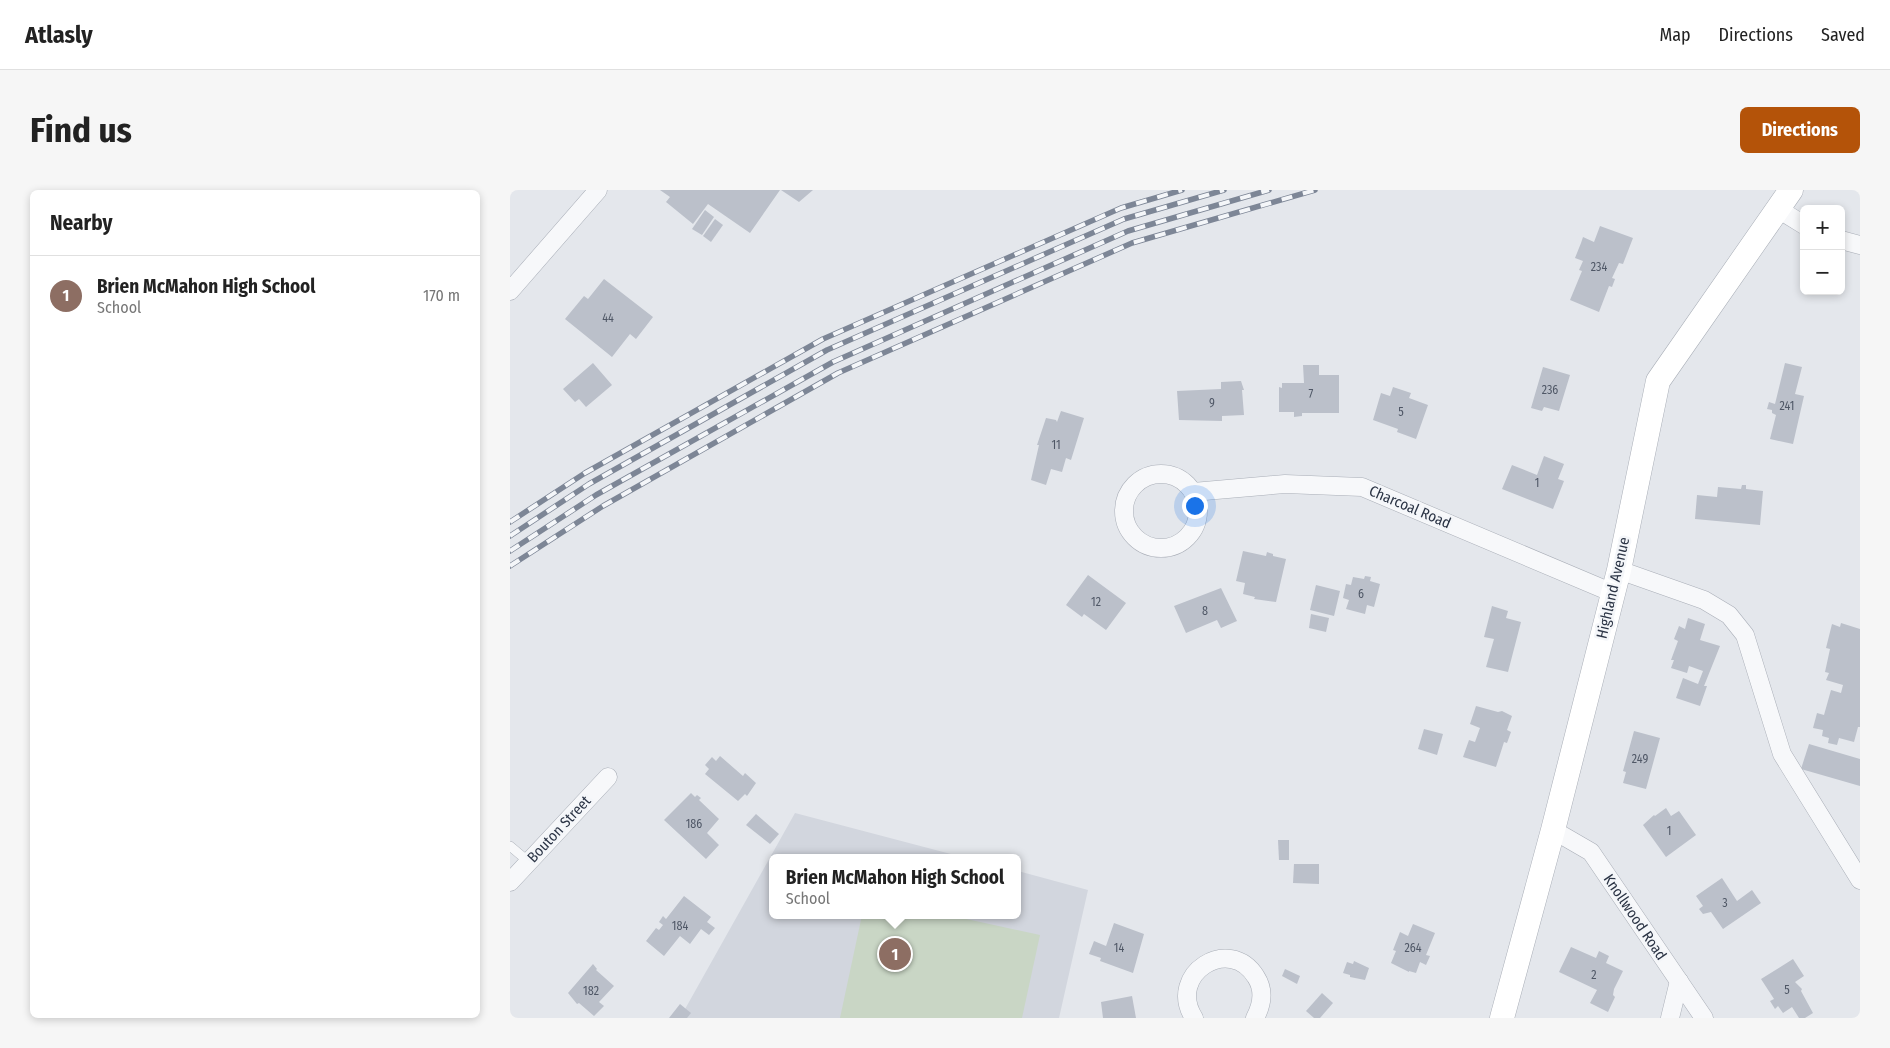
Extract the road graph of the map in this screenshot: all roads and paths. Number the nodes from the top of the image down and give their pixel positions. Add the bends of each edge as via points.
1 (598, 190) edge
2 (1785, 199) edge
3 (1800, 220) edge
4 (1845, 241) edge
5 (1860, 245) edge
6 (510, 291) edge
7 (1193, 492) junction
8 (1616, 582) junction
9 (608, 777) dead end
10 (1553, 830) junction
11 (510, 846) edge
12 (529, 862) junction
13 (1860, 880) edge
14 (510, 882) edge
15 (1679, 981) junction
16 (1194, 1018) edge
17 (1255, 1018) edge
18 (1502, 1018) edge
19 (1670, 1018) edge
20 (1704, 1018) edge

1 - 6 street
2 - 3 street
2 - 8 street, Highland Avenue via 1658,381
4 - 5 street
7 - 7 street via 1198,504 1198,517 1185,540 1174,546 1148,546 1128,530 1124,504 1136,482 1160,473 1173,475
7 - 8 street, Charcoal Road via 1285,484 1362,487
8 - 10 street, Highland Avenue
8 - 13 street, Charcoal Road via 1704,600 1729,615 1745,635 1782,754
9 - 12 street, Bouton Street
10 - 15 street, Knollwood Road via 1592,852
10 - 18 street, Highland Avenue
11 - 12 lane
12 - 14 street, Bouton Street
15 - 19 street
15 - 20 street, Knollwood Road
16 - 17 street via 1189,1010 1188,984 1204,964 1230,959 1253,971 1259,982 1262,995

